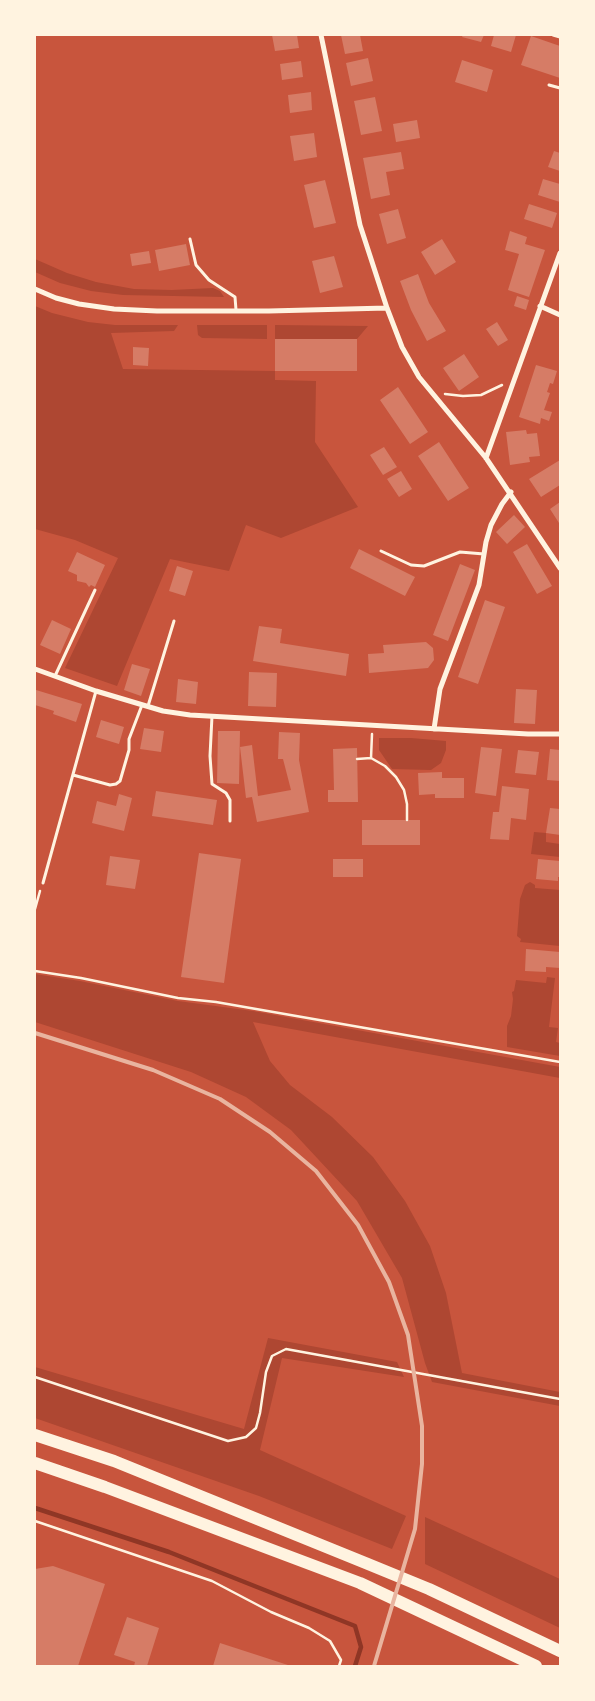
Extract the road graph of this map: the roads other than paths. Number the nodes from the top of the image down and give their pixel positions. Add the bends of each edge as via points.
1 (321, 35) edge
2 (553, 35) edge
3 (560, 37) edge
4 (549, 85) dead end
5 (560, 88) edge
6 (190, 239) dead end
7 (560, 253) edge
8 (35, 289) edge
9 (540, 306) junction
10 (387, 308) junction
11 (236, 311) junction
12 (560, 315) edge
13 (486, 458) junction
14 (511, 492) junction
15 (381, 551) dead end
16 (484, 554) junction
17 (560, 568) edge
18 (95, 590) dead end
19 (174, 622) dead end
20 (35, 670) edge
21 (55, 676) junction
22 (96, 691) junction
23 (145, 706) junction
24 (212, 716) junction
25 (434, 728) junction
26 (560, 734) edge
27 (73, 775) junction
28 (230, 821) dead end
29 (43, 883) road end
30 (35, 1435) edge
31 (35, 1463) edge
32 (560, 1651) edge
33 (536, 1666) edge

1 - 10 street via 360,225
2 - 3 lane
4 - 5 lane
6 - 11 lane via 196,265 209,280 235,297
7 - 9 street
8 - 11 street via 79,304 114,309
9 - 12 street
9 - 13 street
10 - 11 street
10 - 13 street via 405,353 419,377
13 - 14 street
14 - 16 street via 491,525
14 - 17 street
15 - 16 lane via 411,565 424,566 460,552
16 - 25 street via 479,585 440,689
18 - 21 lane
19 - 23 lane
20 - 21 street
21 - 22 street
22 - 23 street
22 - 27 lane
23 - 24 street
23 - 27 lane via 129,739 120,780 116,784
24 - 25 street
24 - 28 lane via 212,784 226,792 230,800
25 - 26 street
27 - 29 lane
30 - 32 highway via 114,1461 429,1589
31 - 33 highway via 105,1486 360,1583

